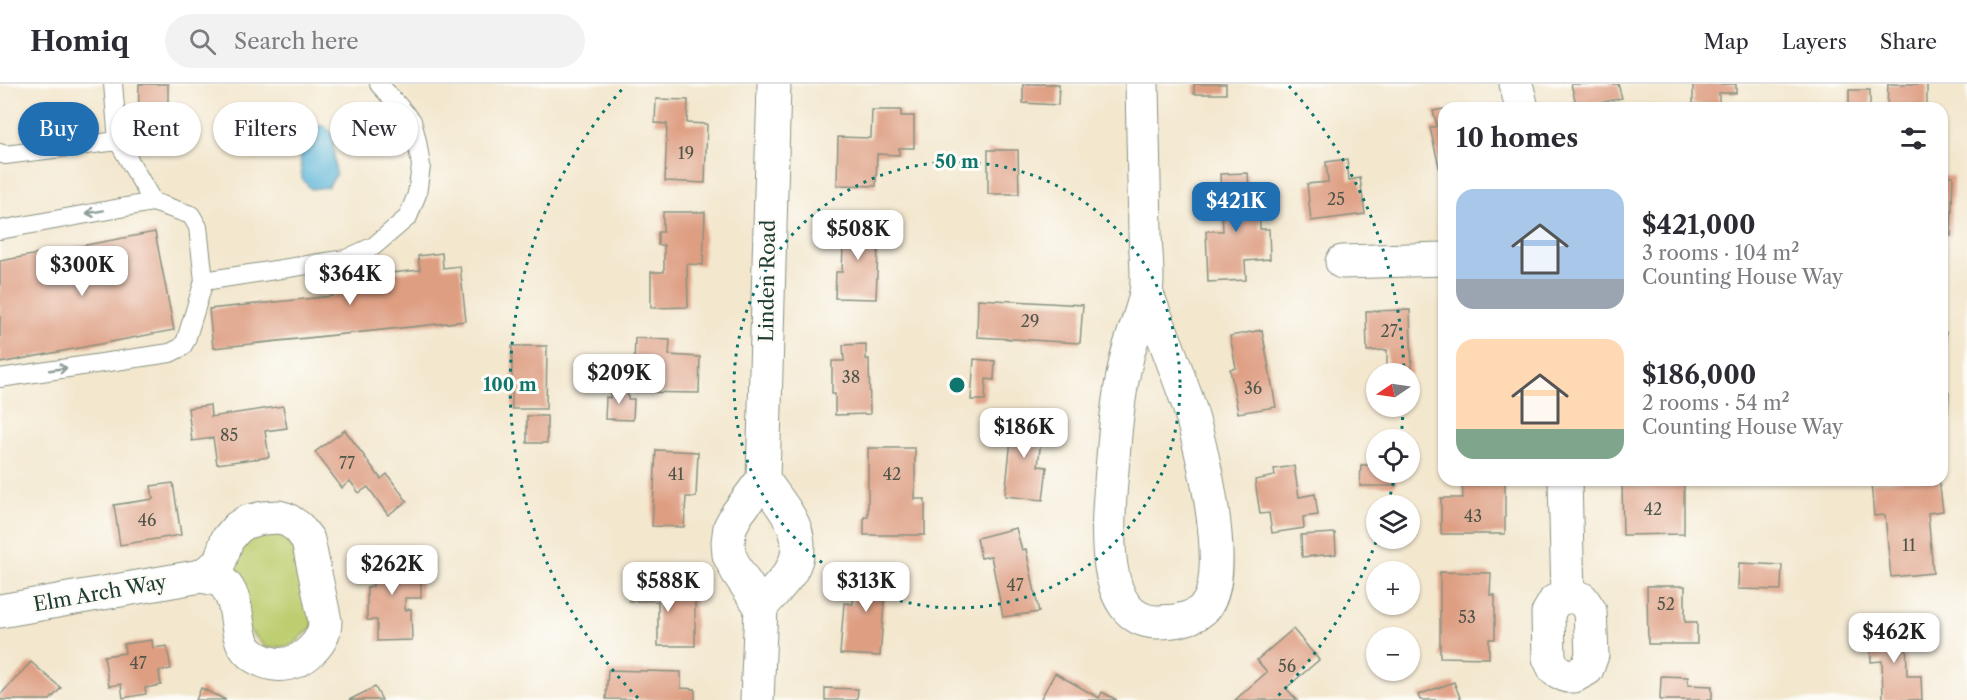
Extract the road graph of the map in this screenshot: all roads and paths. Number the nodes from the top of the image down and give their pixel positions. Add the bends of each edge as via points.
1 (113, 84) edge
2 (379, 84) edge
3 (774, 84) edge
4 (1142, 84) edge
5 (1516, 84) edge
6 (115, 102) edge
7 (1520, 102) edge
8 (111, 142) edge
9 (0, 153) edge
10 (127, 156) edge
11 (153, 202) junction
12 (0, 230) edge
13 (1438, 259) edge
14 (1341, 262) dead end
15 (204, 281) junction
16 (1146, 292) junction
17 (0, 378) edge
18 (763, 479) junction
19 (1565, 486) edge
20 (201, 576) junction
21 (1568, 596) dead end
22 (761, 607) junction
23 (0, 611) edge
24 (757, 700) edge

1 - 6 lane
2 - 15 lane via 412,121 417,141 417,194 408,217 374,246 346,259
3 - 18 street, Linden Road
4 - 16 street
5 - 7 street
8 - 9 lane
10 - 11 lane
11 -> 12 lane
11 - 15 lane via 191,215 198,227
13 - 14 street
17 -> 15 lane via 170,353 182,347
16 - 16 street via 1189,406 1218,556 1211,597 1203,609 1191,617 1156,622 1144,620 1125,605 1114,580 1108,543 1117,410 1126,357
18 - 22 street via 737,513 728,542 736,571
18 - 22 street via 795,526 798,551 791,572
19 - 21 street
20 - 20 street via 219,564 227,540 246,522 271,516 292,522 308,540 325,621 320,640 301,659 290,663 255,658 244,645 225,584
20 - 23 street, Elm Arch Way
22 - 24 street

